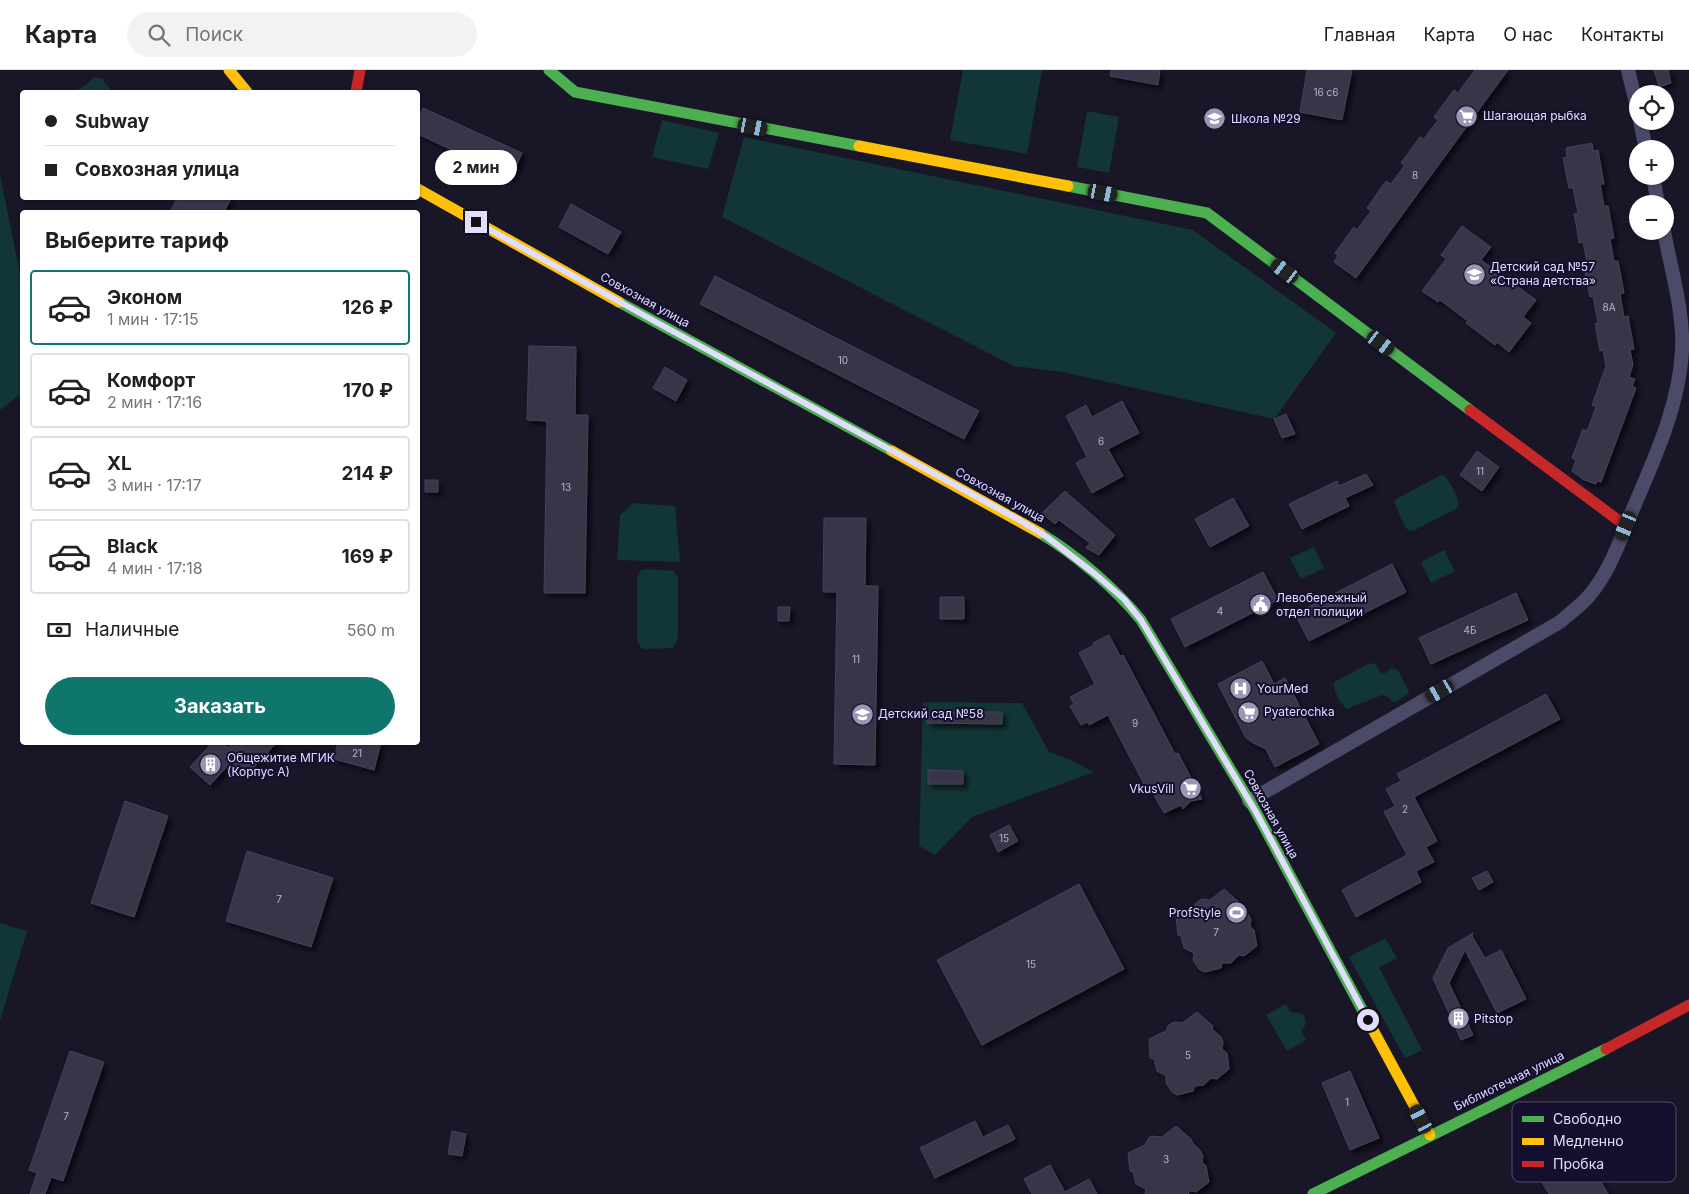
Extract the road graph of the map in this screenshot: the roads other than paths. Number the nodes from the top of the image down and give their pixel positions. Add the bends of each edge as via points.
1 (228, 70) edge
2 (360, 70) edge
3 (548, 70) edge
4 (1628, 70) edge
5 (1632, 85) edge
6 (246, 90) edge
7 (356, 90) edge
8 (420, 190) edge
9 (1666, 240) edge
10 (1626, 526) junction
11 (1249, 801) junction
12 (1689, 1005) edge
13 (1672, 1027) dead end
14 (1618, 1044) junction
15 (1430, 1135) junction
16 (1313, 1194) edge

1 - 6 street
2 - 7 street
3 - 10 street via 576,92 1207,213
4 - 5 street
8 - 11 street, Совхозная улица via 1047,537 1116,592 1141,620
9 - 10 street via 1682,327 1680,370 1662,435
10 - 11 street via 1604,573 1589,596 1560,622
11 - 15 street, Совхозная улица
12 - 14 street, Библиотечная улица
13 - 14 street
14 - 15 street, Библиотечная улица
15 - 16 street, Библиотечная улица

